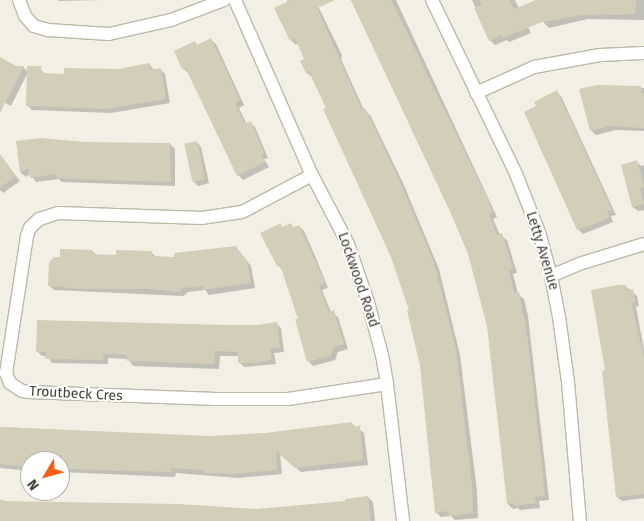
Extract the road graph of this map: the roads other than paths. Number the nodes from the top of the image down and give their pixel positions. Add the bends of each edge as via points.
1 (19, 0) edge
2 (224, 0) edge
3 (235, 0) edge
4 (432, 0) edge
5 (644, 53) edge
6 (476, 93) junction
7 (312, 176) junction
8 (644, 244) edge
9 (551, 276) junction
10 (387, 384) junction
11 (403, 521) edge
12 (580, 521) edge

1 - 2 street via 24,16 34,26 48,30 110,34 171,20
3 - 7 street, Lockwood Road
4 - 6 street, Letty Avenue
5 - 6 street via 600,55 534,67
6 - 9 street, Letty Avenue via 516,174 539,232
7 - 10 street, Lockwood Road via 348,244 368,302
7 - 10 street, Troutbeck Cres via 242,212 202,218 58,213 39,218 27,236 6,373 10,383 28,392 206,399 288,399
8 - 9 street
9 - 12 street, Letty Avenue via 568,382
10 - 11 street, Lockwood Road

